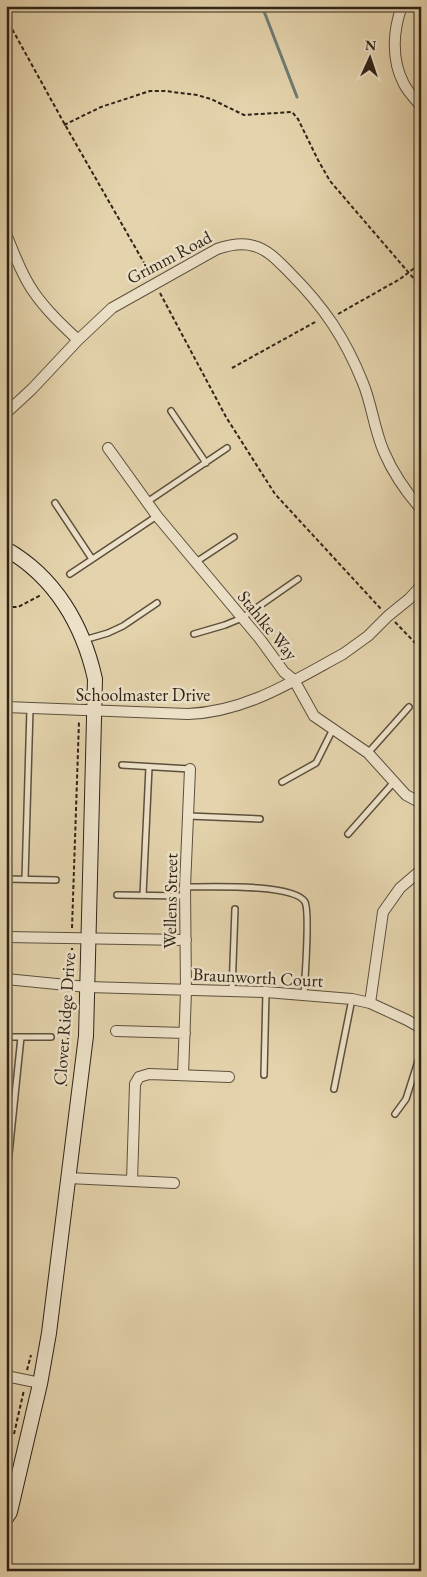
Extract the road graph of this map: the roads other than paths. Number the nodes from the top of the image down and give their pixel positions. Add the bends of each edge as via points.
1 (402, 6) edge
2 (421, 106) edge
3 (6, 234) edge
4 (78, 340) junction
5 (171, 411) dead end
6 (6, 413) edge
7 (108, 448) dead end
8 (227, 448) dead end
9 (206, 463) junction
10 (146, 502) junction
11 (55, 503) dead end
12 (421, 509) edge
13 (157, 516) junction
14 (234, 537) dead end
15 (6, 548) edge
16 (92, 559) junction
17 (196, 562) junction
18 (70, 574) dead end
19 (298, 579) dead end
20 (421, 586) edge
21 (157, 603) dead end
22 (242, 618) junction
23 (194, 634) dead end
24 (84, 640) junction
25 (294, 680) junction
26 (6, 707) edge
27 (409, 707) dead end
28 (30, 708) junction
29 (95, 711) junction
30 (333, 729) junction
31 (368, 753) junction
32 (122, 765) dead end
33 (149, 766) junction
34 (190, 769) joint
35 (282, 782) dead end
36 (394, 782) junction
37 (421, 803) edge
38 (189, 816) junction
39 (260, 819) dead end
40 (348, 834) dead end
41 (421, 870) edge
42 (6, 879) edge
43 (24, 879) junction
44 (56, 880) dead end
45 (186, 892) junction
46 (117, 895) dead end
47 (143, 895) junction
48 (235, 909) dead end
49 (6, 937) edge
50 (88, 938) junction
51 (186, 940) junction
52 (6, 979) edge
53 (87, 987) junction
54 (186, 990) junction
55 (232, 991) junction
56 (266, 992) junction
57 (304, 994) junction
58 (352, 999) junction
59 (370, 1003) junction
60 (421, 1028) edge
61 (116, 1031) dead end
62 (185, 1033) junction
63 (6, 1037) edge
64 (21, 1037) junction
65 (51, 1038) dead end
66 (421, 1052) edge
67 (183, 1075) junction
68 (264, 1075) dead end
69 (229, 1077) dead end
70 (334, 1089) dead end
71 (394, 1114) dead end
72 (68, 1178) junction
73 (132, 1181) junction
74 (6, 1183) edge
75 (174, 1183) dead end
76 (6, 1376) edge
77 (40, 1383) junction
78 (6, 1518) edge

1 - 2 street via 394,40 398,68 404,84
3 - 4 street via 33,291
4 - 6 street, Grimm Road
4 - 12 street, Grimm Road via 112,308 217,249 242,244 264,250 310,293 340,333 364,385 384,451 395,474
5 - 9 lane
7 - 10 street, Stahlke Way
8 - 9 lane
9 - 10 lane
10 - 13 street, Stahlke Way
11 - 16 lane
13 - 16 lane
13 - 17 street, Stahlke Way
14 - 17 lane
15 - 24 street, Clover Ridge Drive via 49,584 65,603
16 - 18 lane
17 - 22 street, Stahlke Way
19 - 22 lane
20 - 25 street, Schoolmaster Drive via 358,645
21 - 24 lane via 123,626
22 - 23 lane
22 - 25 street, Stahlke Way via 284,672
24 - 29 street, Clover Ridge Drive via 95,679
25 - 29 street, Schoolmaster Drive via 244,704 206,714
25 - 30 street, Stahlke Way via 314,716
26 - 28 street, Schoolmaster Drive
27 - 31 lane
28 - 29 street, Schoolmaster Drive
28 - 43 lane
29 - 50 street, Clover Ridge Drive
30 - 31 street, Stahlke Way
30 - 35 lane via 316,762
31 - 36 street, Stahlke Way
32 - 33 lane
33 - 34 lane
33 - 47 lane
34 - 38 street, Wellens Street
36 - 37 street, Stahlke Way via 406,795
36 - 40 lane
38 - 39 lane
38 - 45 street, Wellens Street
41 - 59 street via 400,888 383,912
42 - 43 lane
43 - 44 lane
45 - 47 lane
45 - 51 street, Wellens Street
45 - 57 lane via 266,889 300,897 306,904
46 - 47 lane
48 - 55 lane
49 - 50 street, Braunworth Court
50 - 51 street, Braunworth Court
50 - 53 street, Clover Ridge Drive
51 - 54 street, Wellens Street
52 - 53 street, Braunworth Court
53 - 54 street, Braunworth Court
53 - 72 street, Clover Ridge Drive via 86,1036
54 - 55 street, Braunworth Court
54 - 62 street, Wellens Street
55 - 56 street, Braunworth Court
56 - 57 street, Braunworth Court
56 - 68 lane
57 - 58 street, Braunworth Court
58 - 59 street, Braunworth Court
58 - 70 lane
59 - 60 street, Braunworth Court
61 - 62 street
62 - 67 street, Wellens Street
63 - 64 lane
64 - 65 lane
64 - 74 lane
66 - 71 lane via 406,1098
67 - 69 street
67 - 73 street via 149,1074 139,1077 136,1084
72 - 73 street
72 - 77 street, Clover Ridge Drive via 50,1333
73 - 75 street
76 - 77 street
77 - 78 street, Clover Ridge Drive

